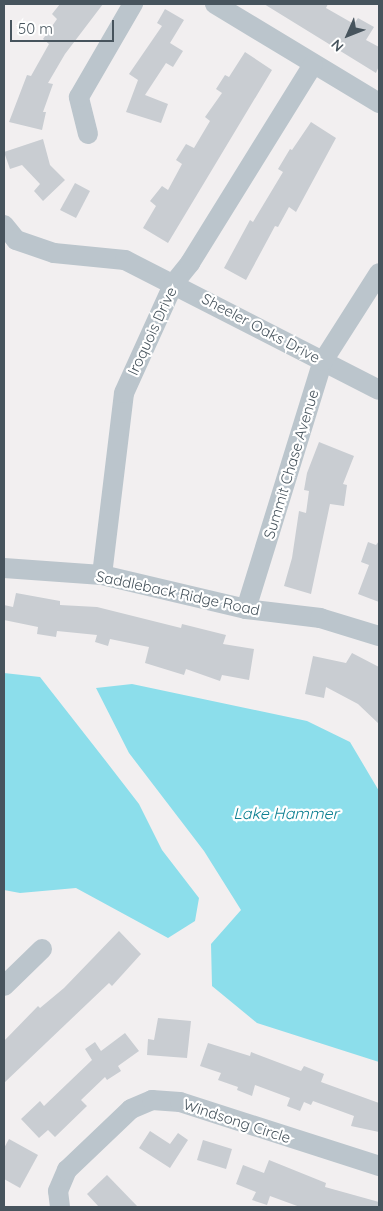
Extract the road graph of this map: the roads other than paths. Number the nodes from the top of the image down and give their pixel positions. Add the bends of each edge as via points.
1 (133, 4) edge
2 (216, 4) edge
3 (313, 65) junction
4 (379, 103) edge
5 (88, 134) dead end
6 (8, 238) edge
7 (379, 273) edge
8 (174, 283) junction
9 (324, 361) junction
10 (379, 390) edge
11 (4, 568) edge
12 (102, 575) junction
13 (246, 609) junction
14 (379, 636) edge
15 (42, 950) dead end
16 (4, 986) edge
17 (379, 1166) edge
18 (60, 1207) edge

1 - 5 street via 79,97
2 - 3 street
3 - 4 street
3 - 8 street, Iroquois Drive via 190,263
6 - 8 street, Sheeler Oaks Drive via 54,253 125,260
7 - 9 street, Summit Chase Avenue
8 - 9 street, Sheeler Oaks Drive
8 - 12 street, Iroquois Drive via 124,393
9 - 10 street, Sheeler Oaks Drive
9 - 13 street, Summit Chase Avenue
11 - 12 street, Saddleback Ridge Road
12 - 13 street, Saddleback Ridge Road
13 - 14 street, Saddleback Ridge Road via 320,618
15 - 16 street
17 - 18 street, Windsong Circle via 180,1102 152,1100 131,1108 67,1170 58,1190

